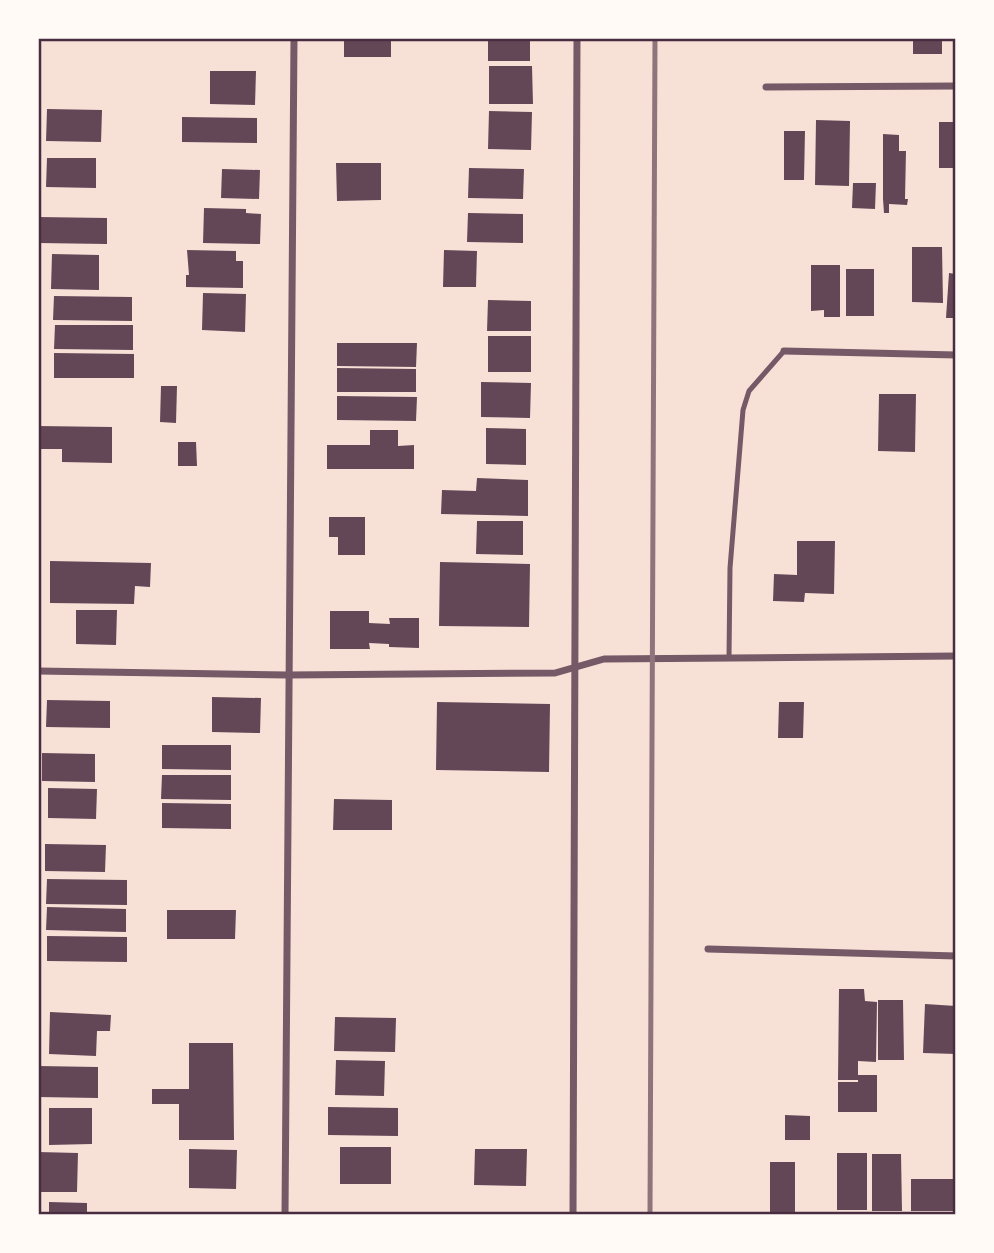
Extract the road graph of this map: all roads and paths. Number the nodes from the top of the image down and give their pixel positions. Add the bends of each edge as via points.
1 (294, 38) edge
2 (577, 38) edge
3 (956, 86) edge
4 (766, 87) dead end
5 (784, 351) joint
6 (956, 355) edge
7 (956, 656) edge
8 (729, 657) junction
9 (575, 666) junction
10 (38, 671) edge
11 (288, 674) junction
12 (708, 949) dead end
13 (956, 956) edge
14 (285, 1214) edge
15 (573, 1214) edge

1 - 11 street
2 - 9 street
3 - 4 street
5 - 6 street
5 - 8 lane via 749,391 743,410 730,568
7 - 8 street
8 - 9 street via 604,659
9 - 11 street via 555,673
9 - 15 street
10 - 11 street
11 - 14 street
12 - 13 street

